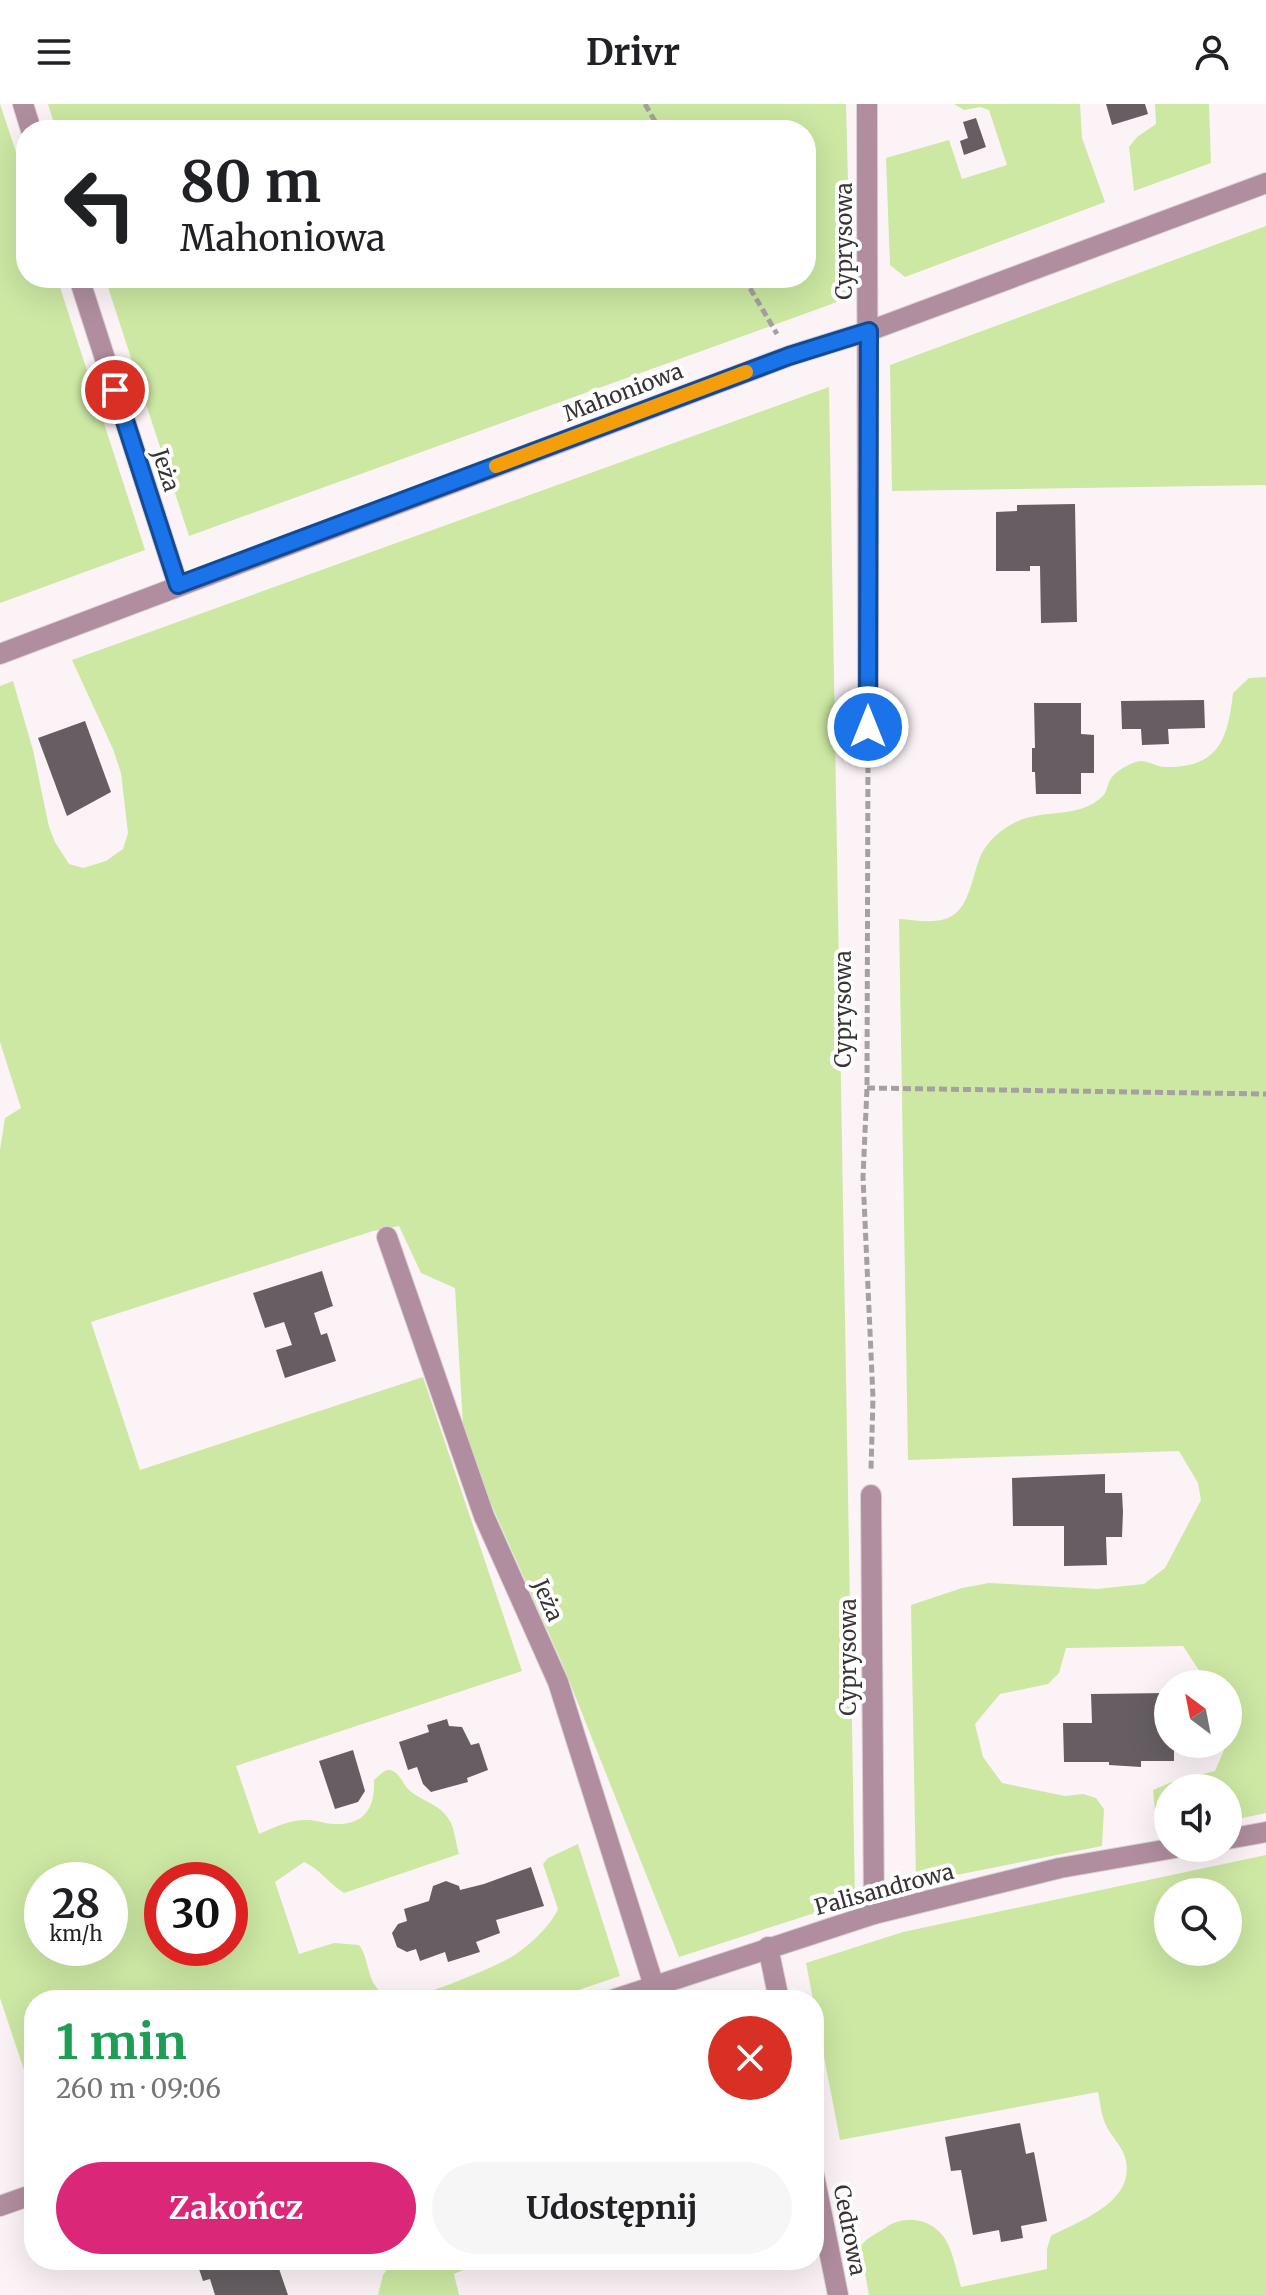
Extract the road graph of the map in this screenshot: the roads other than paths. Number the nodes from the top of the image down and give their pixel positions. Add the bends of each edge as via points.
1 (867, 104) edge
2 (1266, 183) edge
3 (82, 288) edge
4 (869, 331) junction
5 (178, 585) junction
6 (0, 654) edge
7 (868, 727) road end
8 (387, 1237) dead end
9 (871, 1495) road end
10 (1266, 1832) edge
11 (1242, 1836) edge
12 (1154, 1852) edge
13 (874, 1914) junction
14 (768, 1947) junction
15 (654, 1986) junction
16 (642, 1990) edge
17 (777, 1990) edge
18 (24, 2198) edge
19 (0, 2206) edge
20 (824, 2225) edge
21 (838, 2295) edge

1 - 4 street, Cyprysowa
2 - 4 street, Mahoniowa
3 - 5 street, Jeża
4 - 5 street, Mahoniowa via 789,356
4 - 7 street, Cyprysowa
5 - 6 street, Mahoniowa
8 - 15 street, Jeża via 484,1516 558,1682
9 - 13 street, Cyprysowa
10 - 11 street
12 - 13 street, Palisandrowa via 1060,1868
13 - 14 street, Palisandrowa
14 - 15 street, Palisandrowa
14 - 17 street
15 - 16 street, Palisandrowa
18 - 19 street
20 - 21 street, Cedrowa

